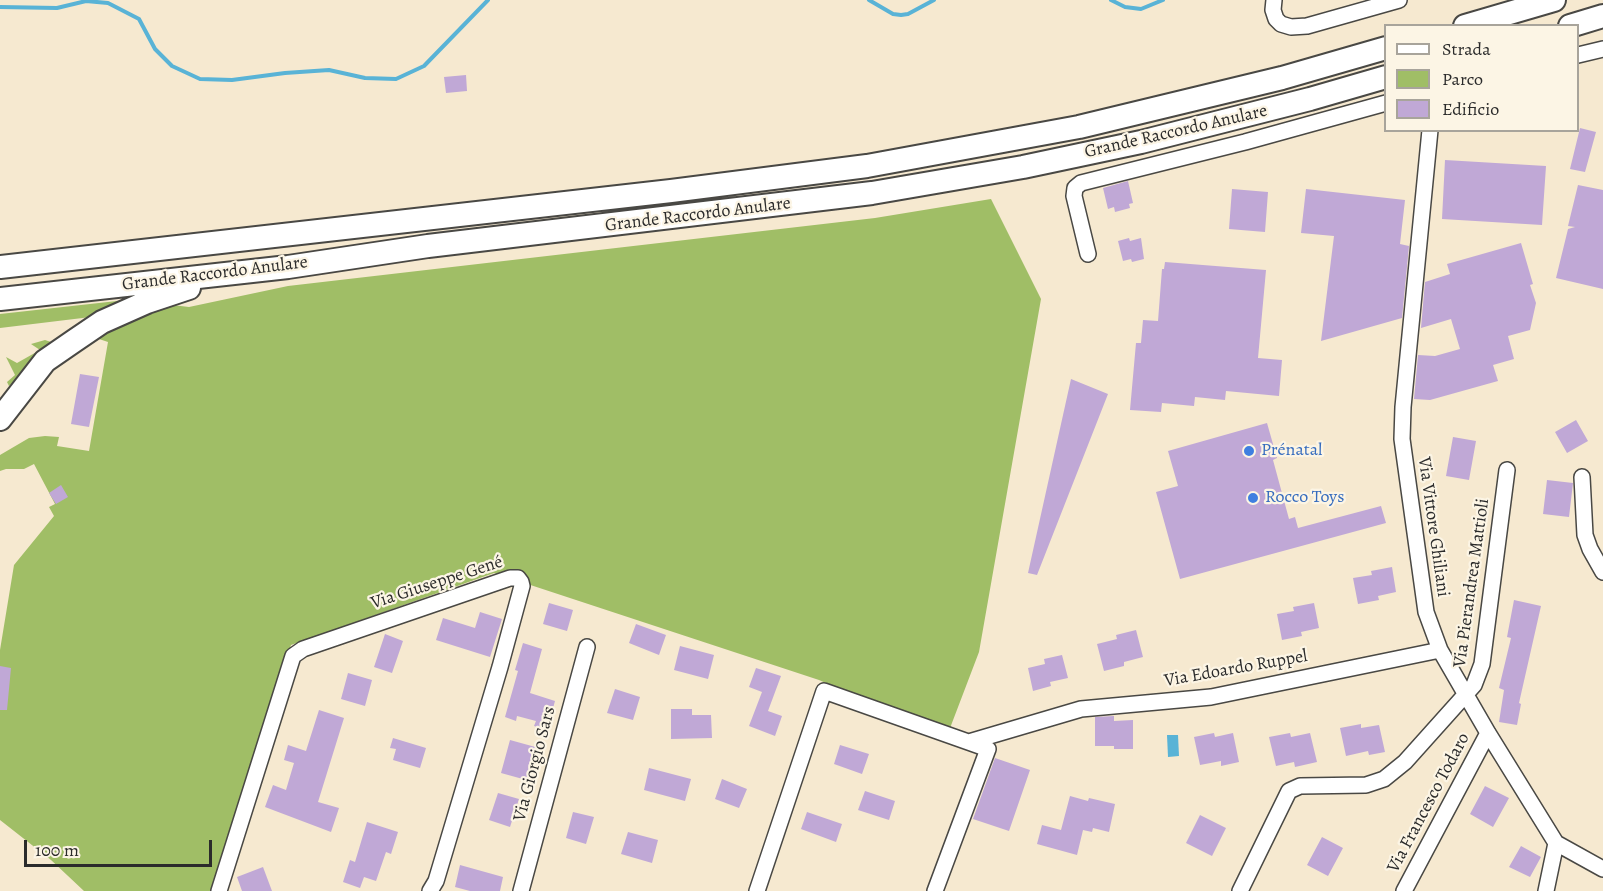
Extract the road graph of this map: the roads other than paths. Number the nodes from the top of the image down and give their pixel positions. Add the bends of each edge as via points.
1 (1274, 0) edge
2 (1399, 0) edge
3 (1554, 0) edge
4 (1603, 16) edge
5 (1472, 24) edge
6 (1577, 24) edge
7 (1384, 49) edge
8 (1603, 49) edge
9 (1579, 55) edge
10 (1384, 78) edge
11 (1384, 105) edge
12 (1430, 132) edge
13 (1088, 254) dead end
14 (0, 267) edge
15 (288, 267) junction
16 (0, 299) edge
17 (0, 419) edge
18 (1507, 470) dead end
19 (1582, 477) dead end
20 (1603, 573) edge
21 (587, 647) dead end
22 (1440, 650) junction
23 (1466, 694) junction
24 (1488, 733) junction
25 (969, 742) junction
26 (1556, 843) junction
27 (1603, 868) edge
28 (219, 891) edge
29 (430, 891) edge
30 (521, 891) edge
31 (757, 891) edge
32 (935, 891) edge
33 (1240, 891) edge
34 (1404, 891) edge
35 (1546, 891) edge

1 - 2 street via 1276,20 1291,27
3 - 5 highway
4 - 6 highway
7 - 14 highway, Grande Raccordo Anulare via 1271,81 1079,127 867,166
8 - 9 street
10 - 15 highway, Grande Raccordo Anulare via 1141,142 956,180
11 - 13 street via 1081,183 1074,196
12 - 22 street, Via Vittore Ghiliani via 1403,407 1403,447 1422,593
15 - 16 highway, Grande Raccordo Anulare
15 - 17 highway via 189,288 102,322 45,362
18 - 23 street, Via Pierandrea Mattioli via 1482,664 1477,681
19 - 20 street via 1586,535
21 - 30 street, Via Giorgio Sars
22 - 23 street, Via Vittore Ghiliani
22 - 25 street, Via Edoardo Ruppel via 1211,697 1082,709
23 - 24 street, Via Vittore Ghiliani
23 - 33 street, Via Pierandrea Mattioli via 1405,762 1384,779 1366,785 1300,786 1289,791
24 - 26 street, Via Vittore Ghiliani
24 - 34 street, Via Francesco Todaro
25 - 31 street via 824,691
25 - 32 street via 988,749
26 - 27 street
26 - 35 street
28 - 29 street, Via Giuseppe Gené via 293,656 303,649 518,578 522,586 500,667

